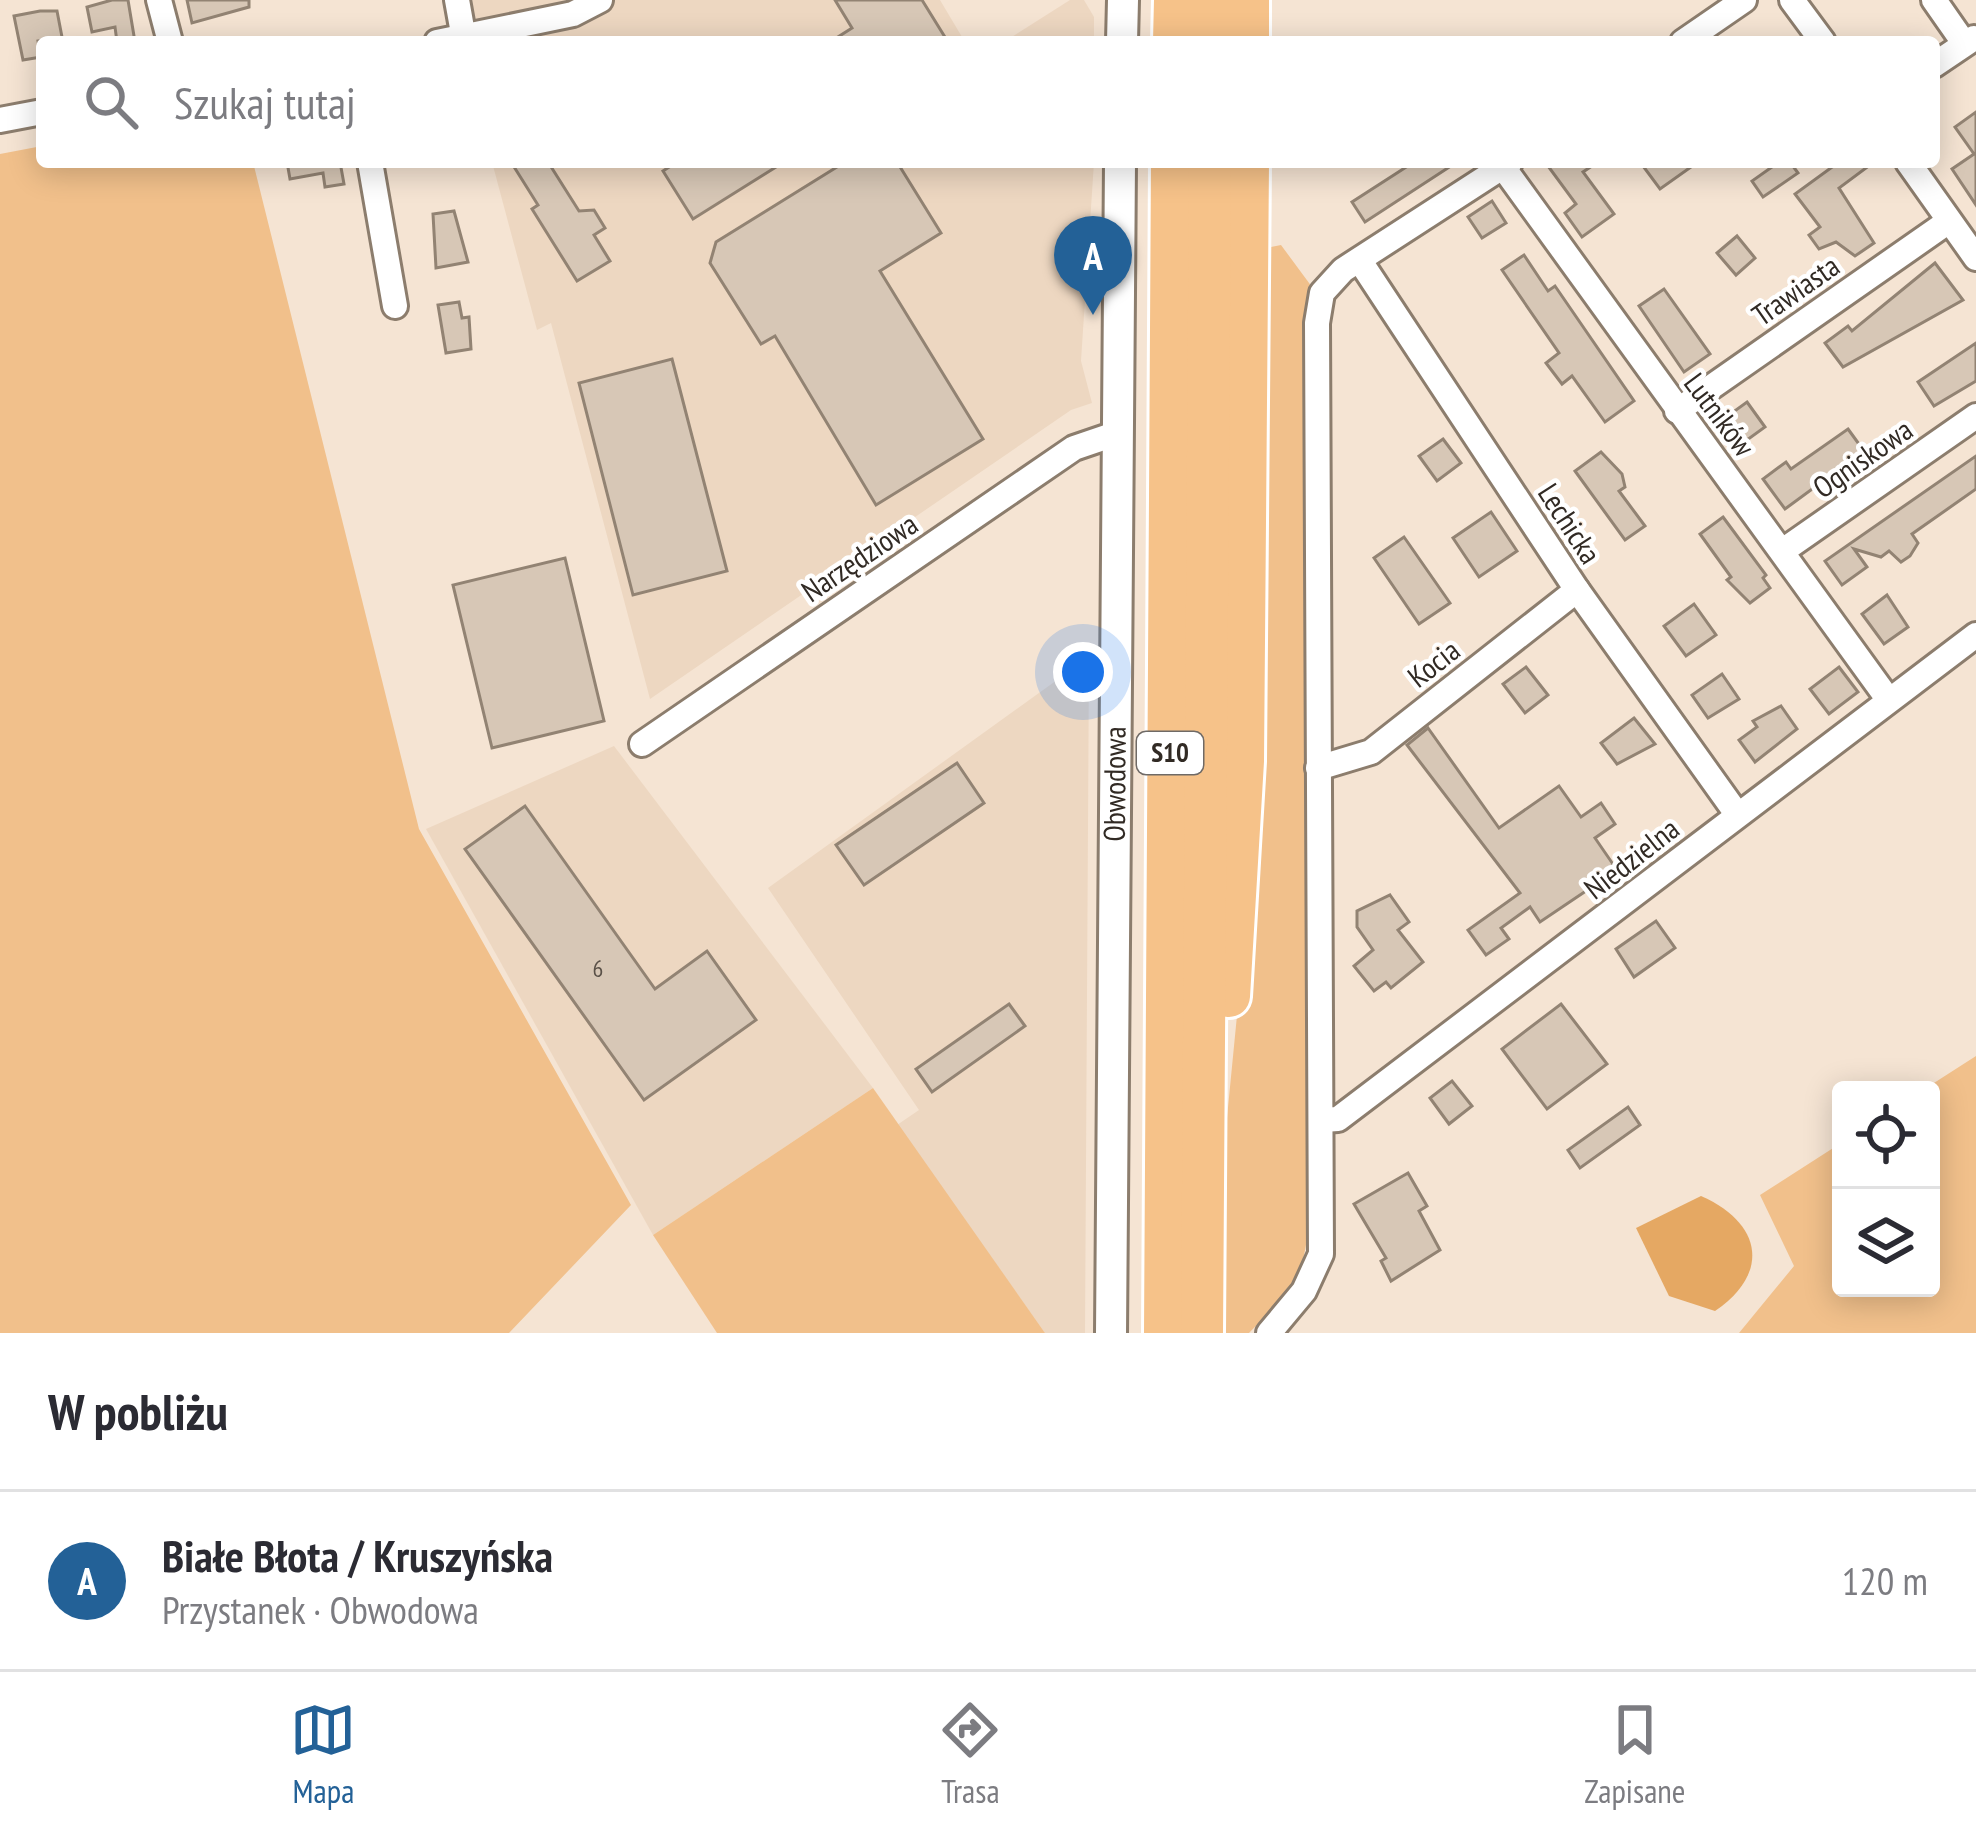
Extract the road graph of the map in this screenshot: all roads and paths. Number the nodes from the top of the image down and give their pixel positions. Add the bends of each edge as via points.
1 (159, 0) edge
2 (457, 0) edge
3 (600, 0) edge
4 (1123, 0) edge
5 (1174, 0) edge
6 (1213, 0) edge
7 (1248, 0) edge
8 (1744, 0) edge
9 (1792, 0) edge
10 (1934, 0) edge
11 (168, 36) edge
12 (463, 36) edge
13 (477, 36) edge
14 (1122, 36) edge
15 (1174, 36) edge
16 (1212, 36) edge
17 (1248, 36) edge
18 (1692, 36) edge
19 (1818, 36) edge
20 (1970, 40) edge
21 (1940, 61) edge
22 (36, 113) edge
23 (0, 120) edge
24 (371, 168) edge
25 (1120, 168) edge
26 (1172, 168) edge
27 (1210, 168) edge
28 (1248, 168) edge
29 (1501, 168) edge
30 (1508, 168) edge
31 (1913, 168) edge
32 (1966, 238) edge
33 (1360, 261) junction
34 (395, 306) dead end
35 (1677, 411) junction
36 (1976, 416) edge
37 (1118, 433) junction
38 (1784, 550) junction
39 (1576, 590) junction
40 (1976, 634) edge
41 (1888, 699) junction
42 (642, 744) dead end
43 (1318, 768) junction
44 (1737, 814) junction
45 (1322, 1120) junction
46 (1205, 1170) junction
47 (1111, 1333) edge
48 (1166, 1333) edge
49 (1202, 1333) edge
50 (1269, 1333) edge

1 - 11 street
2 - 12 street
3 - 13 street
4 - 14 street
5 - 15 highway
6 - 16 highway
7 - 17 highway
8 - 18 street
9 - 19 street
10 - 20 street
20 - 21 street
22 - 23 street
24 - 34 street
25 - 37 street, Obwodowa
26 - 48 highway, S10
27 - 46 highway, S10
28 - 46 highway via 1242,803 1225,1045
29 - 33 street
30 - 35 street, Lutników
31 - 32 street
32 - 35 street, Trawiasta
33 - 39 street, Lechicka
33 - 43 street via 1322,293 1317,323
35 - 38 street, Lutników
36 - 38 street, Ogniskowa
37 - 42 street, Narzędziowa via 1074,448
37 - 47 street, Obwodowa
38 - 41 street, Lutników
39 - 43 street, Kocia via 1370,752
39 - 44 street, Lechicka
40 - 41 street, Niedzielna
41 - 44 street, Niedzielna
43 - 45 street
44 - 45 street, Niedzielna via 1499,1002 1338,1119
45 - 50 street via 1321,1255
46 - 49 highway, S10

